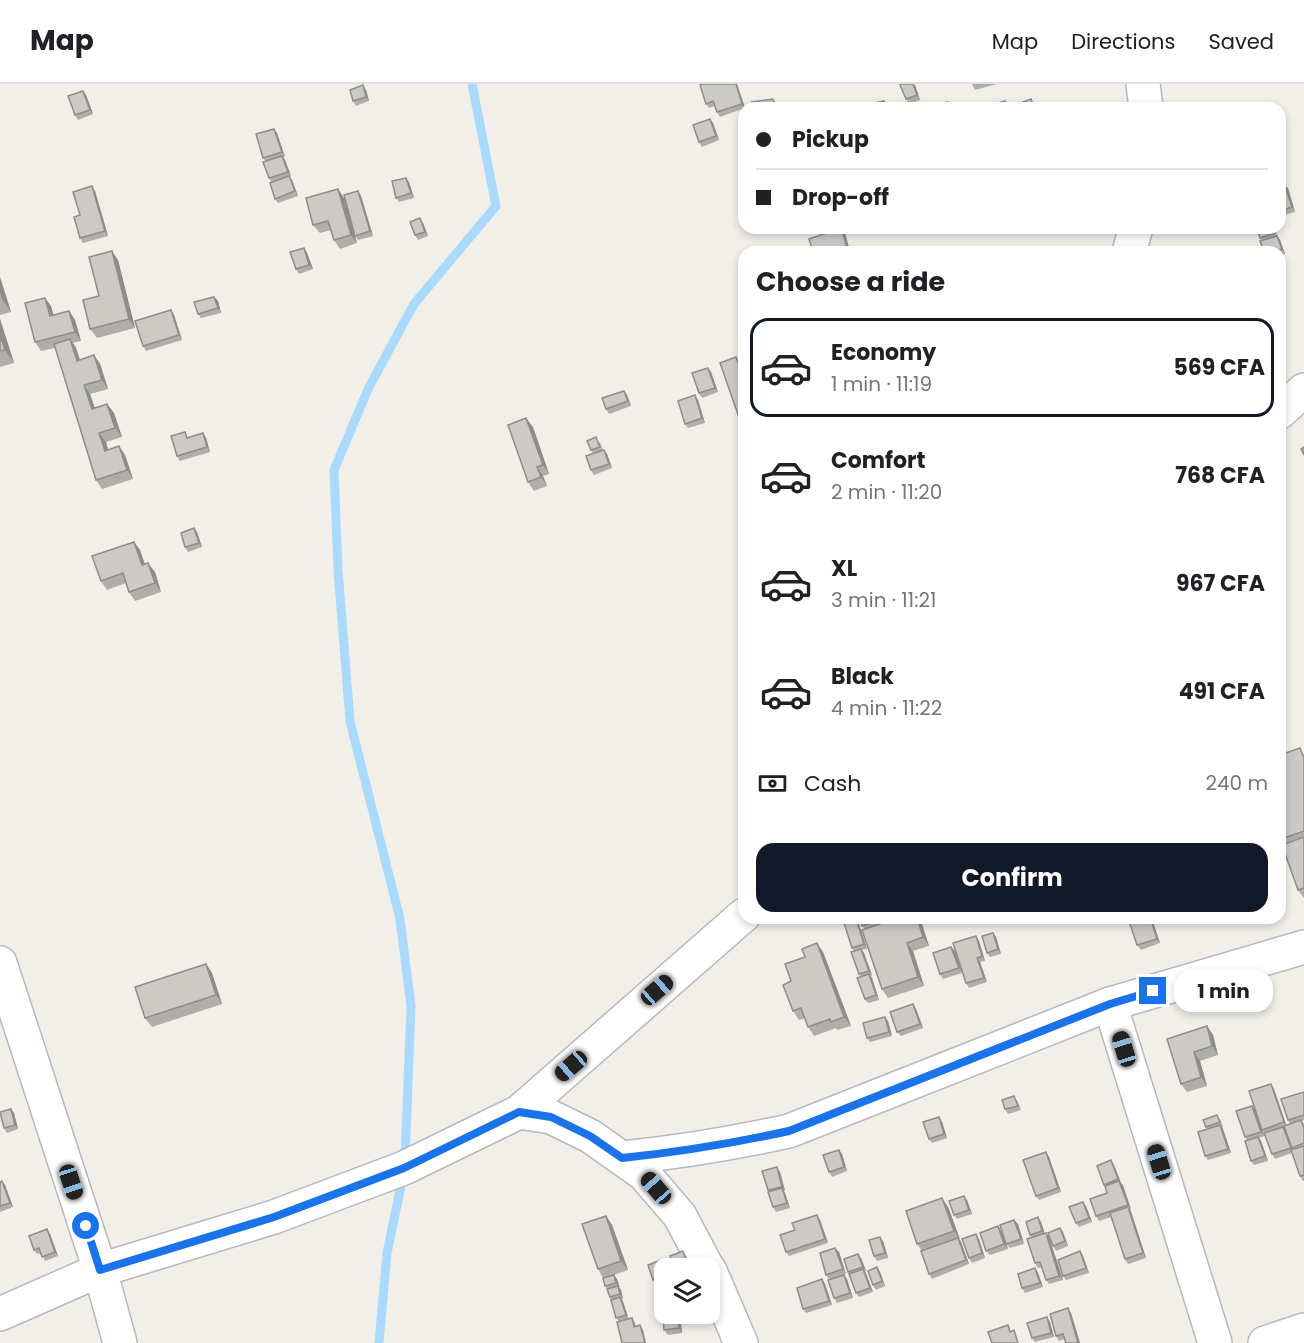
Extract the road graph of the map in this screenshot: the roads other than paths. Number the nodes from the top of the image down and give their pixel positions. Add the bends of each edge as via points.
1 (1143, 84) edge
2 (1145, 102) edge
3 (1304, 390) edge
4 (1286, 406) edge
5 (738, 920) edge
6 (1304, 947) edge
7 (0, 963) edge
8 (1110, 1004) junction
9 (519, 1112) junction
10 (622, 1158) junction
11 (703, 1258) edge
12 (100, 1270) junction
13 (720, 1295) edge
14 (0, 1314) edge
15 (1304, 1330) edge
16 (120, 1343) edge
17 (741, 1343) edge
18 (1215, 1343) edge
19 (1265, 1343) edge

1 - 2 street
3 - 4 street
5 - 9 street
6 - 8 street
7 - 12 street
8 - 10 street via 789,1131
8 - 18 street
9 - 10 street via 551,1117 590,1136
9 - 12 street via 404,1168 274,1217
10 - 11 street via 644,1174 680,1216
12 - 14 street
12 - 16 street
13 - 17 street
15 - 19 street

